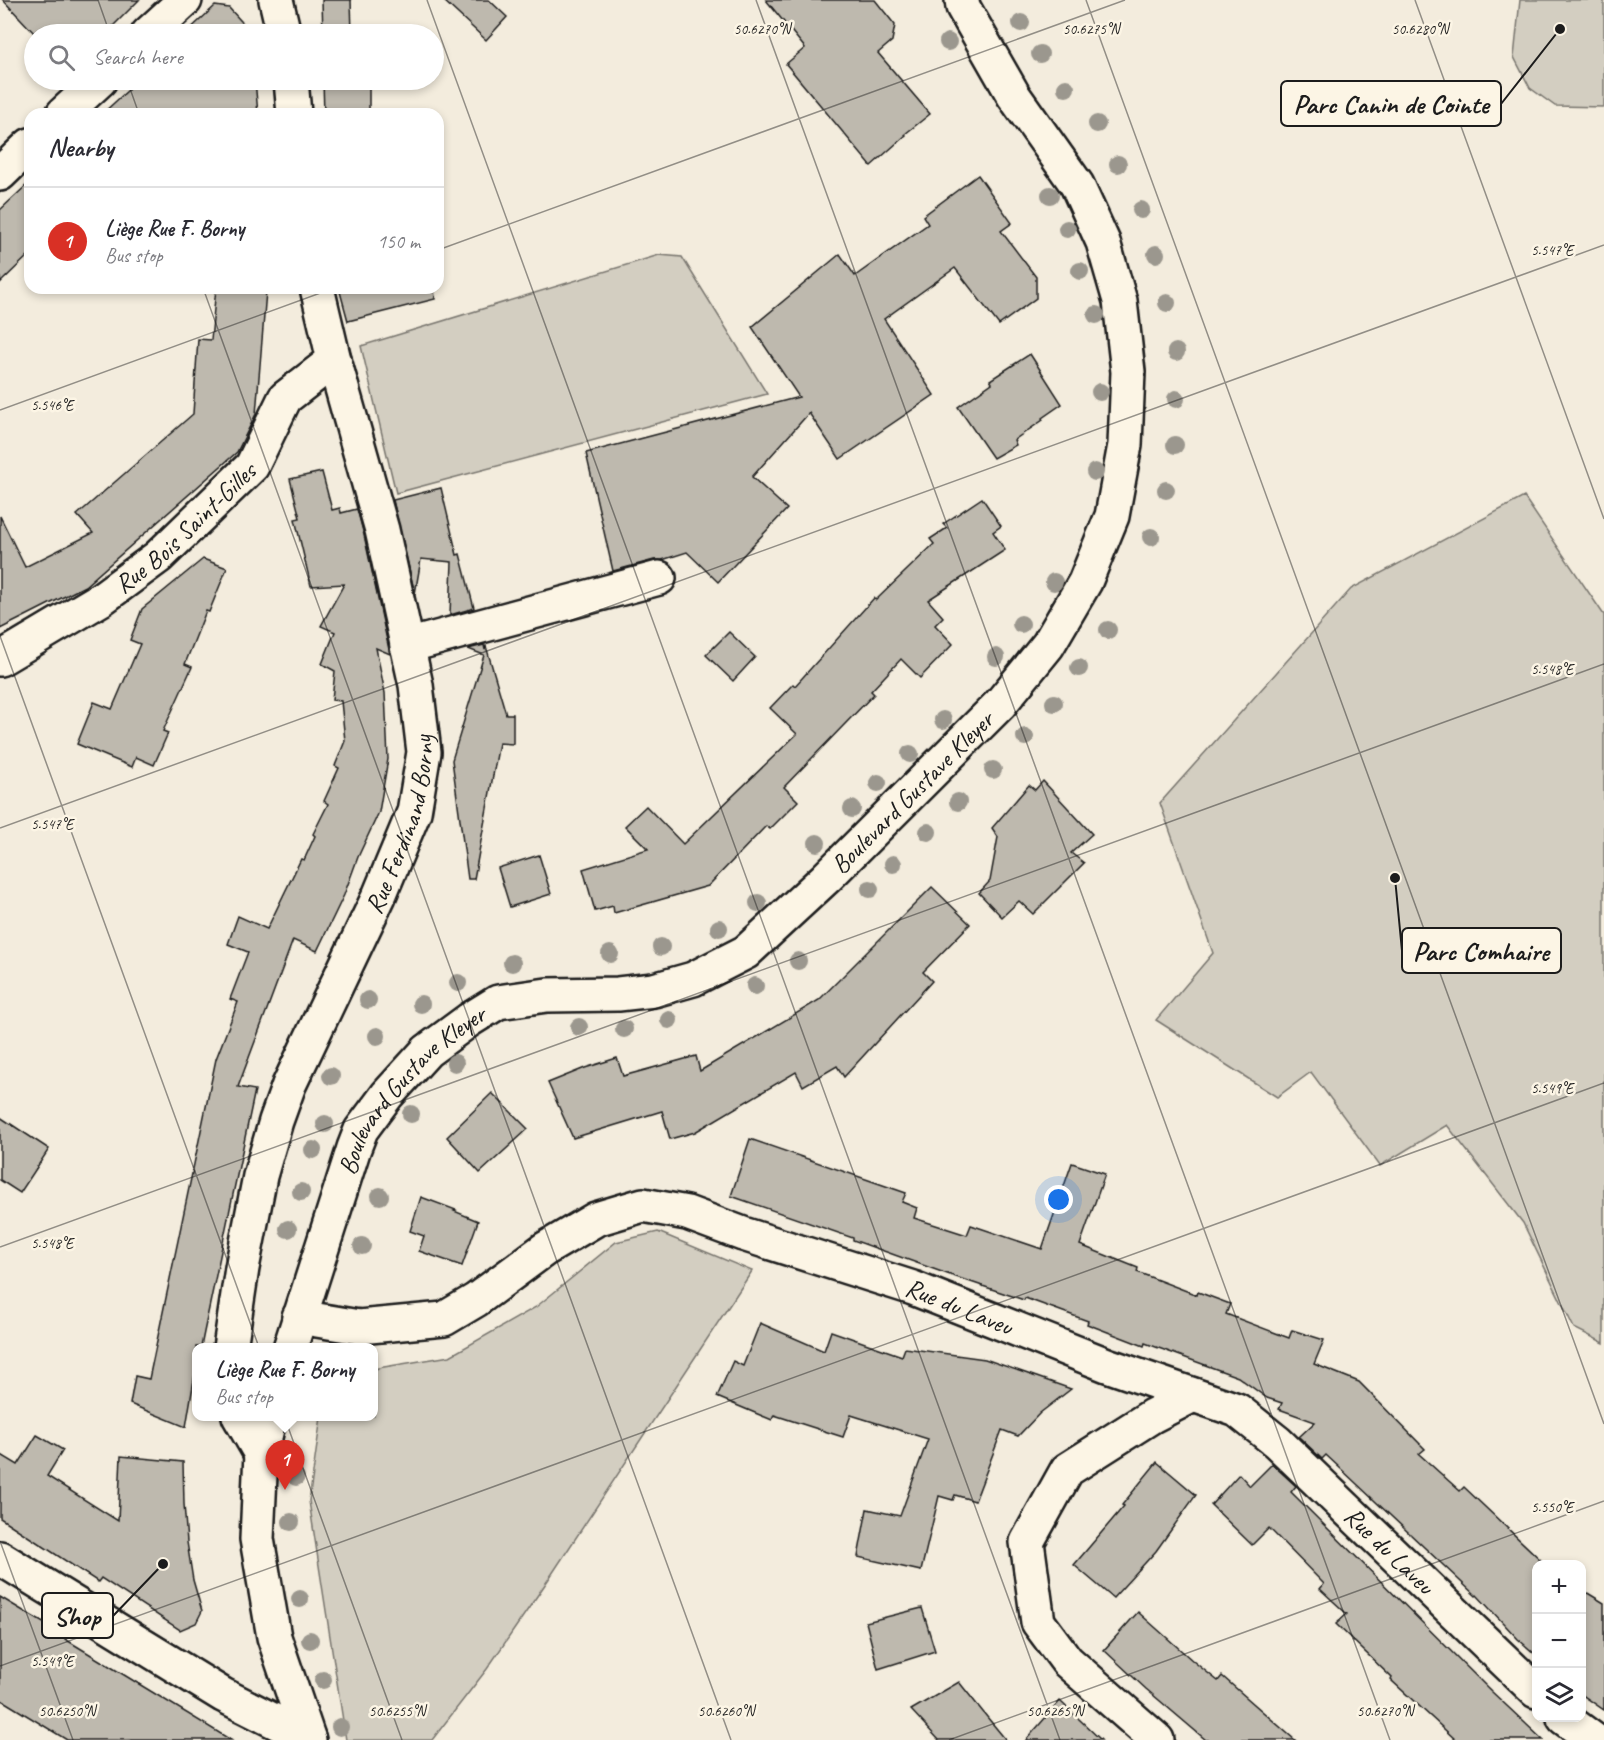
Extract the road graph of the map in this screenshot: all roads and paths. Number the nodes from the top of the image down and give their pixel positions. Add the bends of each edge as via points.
1 (185, 0) edge
2 (276, 0) edge
3 (962, 0) edge
4 (159, 24) edge
5 (282, 24) edge
6 (89, 90) edge
7 (292, 90) edge
8 (70, 108) edge
9 (293, 108) edge
10 (24, 151) edge
11 (0, 174) edge
12 (318, 294) edge
13 (334, 360) junction
14 (659, 578) dead end
15 (407, 646) junction
16 (0, 659) edge
17 (299, 1317) junction
18 (231, 1343) edge
19 (291, 1343) edge
20 (1193, 1395) junction
21 (242, 1421) edge
22 (269, 1421) edge
23 (261, 1454) junction
24 (0, 1558) edge
25 (1532, 1687) edge
26 (1569, 1722) edge
27 (309, 1739) edge
28 (1157, 1740) edge
29 (1594, 1740) edge

1 - 4 street
2 - 5 street
3 - 17 street, Boulevard Gustave Kleyer via 1014,96 1077,185 1102,242 1120,301 1128,372 1125,445 1112,516 1085,582 1048,645 1000,704 746,952 693,979 654,990 547,995 498,1002 427,1051 361,1130
6 - 8 street
7 - 9 street
10 - 11 street
12 - 13 street, Rue Ferdinand Borny
13 - 15 street, Rue Ferdinand Borny via 382,530
13 - 16 street, Rue Bois Saint-Gilles via 285,398 252,466 158,557 100,599
14 - 15 street
15 - 18 street, Rue Ferdinand Borny via 424,752 414,812 276,1121 242,1268
17 - 19 street, Boulevard Gustave Kleyer
17 - 20 street, Rue du Laveu via 360,1327 444,1319 596,1219 643,1205 687,1213 913,1288
20 - 25 street, Rue du Laveu via 1237,1410 1277,1442
20 - 28 street via 1067,1470 1027,1542 1038,1622 1067,1661
21 - 23 street
22 - 23 street
23 - 27 street via 257,1539 274,1637
24 - 27 street via 223,1695
26 - 29 street

